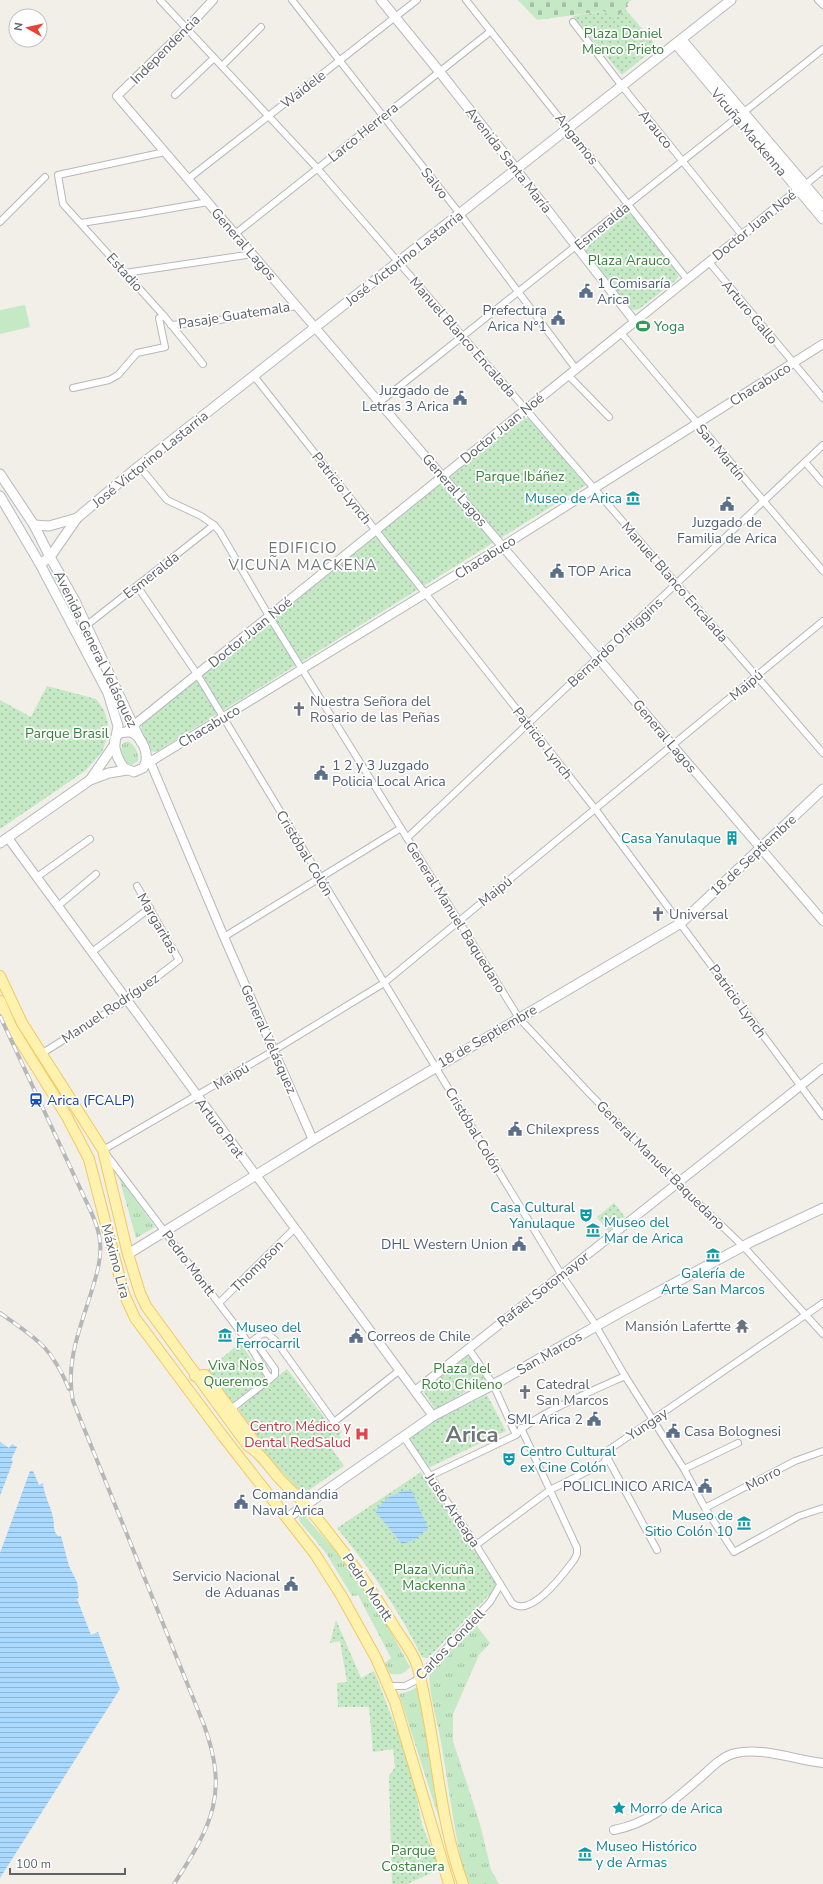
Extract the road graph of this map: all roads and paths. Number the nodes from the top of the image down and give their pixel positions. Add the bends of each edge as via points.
1 (160, 0) edge
2 (213, 0) edge
3 (381, 0) edge
4 (417, 0) edge
5 (466, 0) edge
6 (732, 0) edge
7 (818, 0) edge
8 (294, 1) edge
9 (823, 5) edge
10 (395, 17) junction
11 (573, 22) dead end
12 (261, 27) dead end
13 (187, 28) junction
14 (491, 31) junction
15 (679, 42) junction
16 (823, 49) edge
17 (214, 58) junction
18 (340, 60) junction
19 (222, 66) junction
20 (439, 71) junction
21 (622, 86) junction
22 (175, 95) dead end
23 (117, 96) joint
24 (741, 115) junction
25 (268, 116) junction
26 (383, 116) junction
27 (568, 128) junction
28 (165, 152) junction
29 (506, 156) junction
30 (533, 156) junction
31 (682, 161) junction
32 (317, 168) junction
33 (516, 169) junction
34 (823, 170) edge
35 (45, 177) dead end
36 (188, 179) junction
37 (801, 187) junction
38 (208, 202) junction
39 (628, 205) junction
40 (823, 206) edge
41 (460, 214) junction
42 (823, 219) edge
43 (0, 222) edge
44 (81, 223) junction
45 (235, 234) junction
46 (742, 235) junction
47 (577, 246) junction
48 (253, 254) junction
49 (708, 262) junction
50 (399, 263) junction
51 (125, 273) junction
52 (687, 280) junction
53 (518, 292) junction
54 (297, 306) junction
55 (164, 316) junction
56 (635, 322) junction
57 (171, 325) junction
58 (316, 328) junction
59 (621, 333) junction
60 (463, 336) junction
61 (823, 344) edge
62 (794, 363) junction
63 (203, 364) dead end
64 (576, 369) junction
65 (568, 375) junction
66 (254, 376) junction
67 (73, 388) dead end
68 (823, 398) edge
69 (380, 402) junction
70 (526, 409) junction
71 (609, 417) dead end
72 (697, 424) junction
73 (823, 445) edge
74 (805, 462) junction
75 (139, 466) junction
76 (0, 474) edge
77 (443, 476) junction
78 (823, 483) edge
79 (594, 488) junction
80 (0, 496) edge
81 (763, 502) junction
82 (77, 518) junction
83 (34, 525) junction
84 (214, 525) junction
85 (376, 530) junction
86 (503, 546) junction
87 (50, 557) junction
88 (40, 564) junction
89 (823, 571) edge
90 (676, 584) junction
91 (137, 586) junction
92 (425, 593) junction
93 (269, 616) junction
94 (823, 621) edge
95 (87, 625) junction
96 (598, 658) junction
97 (302, 669) junction
98 (197, 674) junction
99 (756, 677) junction
100 (223, 717) junction
101 (528, 724) junction
102 (133, 726) junction
103 (125, 732) junction
104 (115, 743) junction
105 (143, 745) junction
106 (673, 746) junction
107 (823, 753) edge
108 (148, 764) junction
109 (127, 770) junction
110 (90, 780) junction
111 (823, 789) edge
112 (596, 810) junction
113 (401, 828) junction
114 (407, 838) junction
115 (90, 839) dead end
116 (4, 840) edge
117 (761, 848) junction
118 (96, 874) dead end
119 (37, 877) junction
120 (320, 878) junction
121 (137, 886) dead end
122 (58, 906) junction
123 (150, 908) junction
124 (823, 919) edge
125 (458, 921) junction
126 (681, 923) junction
127 (224, 937) junction
128 (92, 952) junction
129 (179, 960) joint
130 (0, 976) edge
131 (384, 983) junction
132 (127, 1000) junction
133 (0, 1001) edge
134 (518, 1018) junction
135 (274, 1051) junction
136 (41, 1054) junction
137 (435, 1067) junction
138 (823, 1068) edge
139 (800, 1086) junction
140 (196, 1097) junction
141 (823, 1116) edge
142 (313, 1140) junction
143 (103, 1150) junction
144 (255, 1175) junction
145 (677, 1183) junction
146 (823, 1208) edge
147 (295, 1228) junction
148 (165, 1232) junction
149 (744, 1247) junction
150 (128, 1254) junction
151 (561, 1274) junction
152 (219, 1304) junction
153 (823, 1304) edge
154 (806, 1315) junction
155 (596, 1326) junction
156 (823, 1334) edge
157 (254, 1340) junction
158 (248, 1344) junction
159 (468, 1348) junction
160 (400, 1370) junction
161 (195, 1376) junction
162 (625, 1376) junction
163 (270, 1379) junction
164 (494, 1384) junction
165 (415, 1390) junction
166 (231, 1409) junction
167 (433, 1416) junction
168 (652, 1421) junction
169 (521, 1428) junction
170 (516, 1435) junction
171 (404, 1437) junction
172 (738, 1443) dead end
173 (255, 1450) junction
174 (823, 1451) edge
175 (607, 1457) junction
176 (684, 1469) junction
177 (430, 1476) junction
178 (550, 1490) junction
179 (305, 1504) junction
180 (705, 1508) junction
181 (823, 1508) edge
182 (287, 1518) junction
183 (476, 1545) junction
184 (657, 1550) dead end
185 (500, 1585) junction
186 (420, 1676) junction
187 (389, 1686) junction
188 (823, 1763) edge
189 (614, 1830) dead end
190 (449, 1884) edge
191 (463, 1884) edge

1 - 13 street, Manuel Blanco Encalada
2 - 13 street, Independencia
3 - 10 main road, Avenida Santa María
4 - 10 street, Waidele
5 - 14 street, Angamos
6 - 15 main road, José Victorino Lastarria
7 - 9 street
8 - 18 street, Salvo
10 - 18 street, Waidele
10 - 20 main road, Avenida Santa María
11 - 21 street, Arauco
12 - 19 street
13 - 17 street, Manuel Blanco Encalada
13 - 23 street, Independencia
14 - 20 street, Larco Herrera
14 - 27 street, Angamos
15 - 21 main road, José Victorino Lastarria
15 - 24 main road, Vicuña Mackenna
16 - 24 street, Esmeralda
17 - 19 street, Manuel Blanco Encalada
17 - 22 street
18 - 25 street, Waidele
18 - 26 street, Salvo
19 - 25 street, Manuel Blanco Encalada
20 - 26 street, Larco Herrera
20 - 29 main road, Avenida Santa María
21 - 27 main road, José Victorino Lastarria
21 - 31 street, Arauco
23 - 28 street, General Lagos
24 - 31 street, Esmeralda
24 - 37 main road, Vicuña Mackenna
25 - 32 street, Manuel Blanco Encalada
25 - 36 street, Waidele
26 - 32 street, Larco Herrera
26 - 41 street, Salvo
27 - 30 main road, José Victorino Lastarria
27 - 39 street, Angamos
28 - 36 street, General Lagos
28 - 44 street, Estadio via 58,175 63,204
29 - 30 main road via 518,159
29 - 33 main road, Avenida Santa María
30 - 33 main road, José Victorino Lastarria
31 - 39 street, Esmeralda
31 - 46 street, Arauco
32 - 45 street, Larco Herrera
32 - 50 street, Manuel Blanco Encalada
33 - 41 main road, José Victorino Lastarria
33 - 47 street, Avenida Santa María
34 - 37 street, Doctor Juan Noé
35 - 43 street
36 - 38 street, General Lagos
37 - 40 main road, Vicuña Mackenna
37 - 42 main road, Vicuña Mackenna
37 - 46 street, Doctor Juan Noé
38 - 44 street
38 - 45 street, General Lagos
39 - 47 street, Esmeralda
39 - 52 street, Angamos
41 - 50 main road, José Victorino Lastarria
41 - 53 street, Salvo
44 - 51 street, Estadio
45 - 48 street, General Lagos
46 - 49 street, Doctor Juan Noé
47 - 53 street, Esmeralda
47 - 56 street, Avenida Santa María
48 - 51 street
48 - 54 street, General Lagos
49 - 52 street, Doctor Juan Noé
49 - 62 street, Arturo Gallo
50 - 58 main road, José Victorino Lastarria
50 - 60 street, Manuel Blanco Encalada
51 - 55 street, Estadio
52 - 56 street, Doctor Juan Noé
53 - 60 street, Esmeralda
53 - 64 street, Salvo
54 - 57 street, Pasaje Guatemala
54 - 58 street, General Lagos
55 - 57 street, Estadio
55 - 67 street via 159,318 165,347 138,353 118,375 109,380
56 - 59 street, Doctor Juan Noé
57 - 63 street, Estadio
58 - 66 main road, José Victorino Lastarria
58 - 69 street, General Lagos
59 - 64 street, Doctor Juan Noé
59 - 72 street, San Martín
60 - 69 street, Esmeralda
60 - 70 street, Manuel Blanco Encalada
61 - 62 street, Chacabuco
62 - 68 street, Arturo Gallo
62 - 72 street, Chacabuco
64 - 65 street, Doctor Juan Noé
65 - 70 street, Doctor Juan Noé
65 - 71 street
66 - 75 main road, José Victorino Lastarria
66 - 85 street, Patricio Lynch
69 - 77 street, General Lagos
70 - 77 street, Doctor Juan Noé
70 - 79 street, Manuel Blanco Encalada
72 - 79 street, Chacabuco
72 - 81 street, San Martín
73 - 74 street, Bernardo O'Higgins
74 - 78 street
74 - 81 street, Bernardo O'Higgins
75 - 82 main road, José Victorino Lastarria
75 - 84 street, General Manuel Baquedano via 167,500
76 - 83 main road, Avenida General Velásquez
77 - 85 street, Doctor Juan Noé
77 - 86 street, General Lagos
79 - 86 street, Chacabuco
79 - 90 street, Manuel Blanco Encalada
80 - 88 main road, Avenida General Velásquez
81 - 89 street, San Martín
81 - 90 street, Bernardo O'Higgins
82 - 83 main road, José Victorino Lastarria via 49,526
82 - 87 main road, José Victorino Lastarria
83 - 87 main road, Avenida General Velásquez
84 - 91 street, Esmeralda
84 - 93 street, General Manuel Baquedano
85 - 92 street, Patricio Lynch
85 - 93 street, Doctor Juan Noé
86 - 92 street, Chacabuco
86 - 96 street, General Lagos
87 - 88 main road, José Victorino Lastarria
87 - 95 main road, Avenida General Velásquez
88 - 104 main road, Avenida General Velásquez via 108,693 118,726
90 - 96 street, Bernardo O'Higgins
90 - 99 street, Manuel Blanco Encalada
91 - 95 street, Esmeralda
91 - 98 street, Cristóbal Colón
92 - 97 street, Chacabuco
92 - 101 street, Patricio Lynch
93 - 97 street, General Manuel Baquedano
93 - 98 street, Doctor Juan Noé
94 - 99 street, Maipú
95 - 102 main road, Avenida General Velásquez
96 - 101 street, Bernardo O'Higgins
96 - 106 street, General Lagos
97 - 100 street, Chacabuco
97 - 113 street, General Manuel Baquedano
98 - 100 street, Cristóbal Colón
98 - 102 street, Doctor Juan Noé
99 - 106 street, Maipú
99 - 107 street, Manuel Blanco Encalada
100 - 108 street, Chacabuco
100 - 120 street, Cristóbal Colón
101 - 112 street, Patricio Lynch
101 - 114 street, Bernardo O'Higgins
102 - 103 street, Doctor Juan Noé
102 - 105 main road, Avenida General Velásquez
103 - 104 main road via 119,735
103 - 105 main road via 135,734
104 - 109 main road via 117,757
104 - 110 main road
105 - 108 main road
106 - 112 street, Maipú
106 - 117 street, General Lagos
108 - 109 main road via 138,771
108 - 127 street
109 - 110 main road
110 - 116 main road
111 - 117 main road, 18 de Septiembre
112 - 125 street, Maipú
112 - 126 street, Patricio Lynch
113 - 114 street, General Manuel Baquedano
113 - 120 street
114 - 125 street, General Manuel Baquedano
115 - 119 street
116 - 119 street, Arturo Prat
117 - 124 street, General Lagos
117 - 126 main road, 18 de Septiembre
118 - 122 street
119 - 122 street, Arturo Prat
120 - 127 street
120 - 131 street, Cristóbal Colón
121 - 123 street, Margaritas
122 - 128 street, Arturo Prat
123 - 128 street
123 - 129 street, Margaritas
125 - 131 street, Maipú
125 - 134 street, General Manuel Baquedano
126 - 134 main road, 18 de Septiembre
126 - 139 street, Patricio Lynch
127 - 135 street, General Velásquez
128 - 132 street, Arturo Prat
129 - 132 street, Manuel Rodríguez
130 - 136 main road, Máximo Lira
131 - 135 street, Maipú
131 - 137 street, Cristóbal Colón
132 - 136 street, Manuel Rodríguez
132 - 140 street, Arturo Prat
133 - 182 main road, Máximo Lira via 12,1028 66,1115 89,1159 124,1294 135,1318
134 - 137 main road, 18 de Septiembre
134 - 145 street, General Manuel Baquedano
135 - 140 street, Maipú
135 - 142 street, General Velásquez
136 - 143 main road, Máximo Lira
137 - 142 main road, 18 de Septiembre
137 - 151 street, Cristóbal Colón
138 - 139 street, Rafael Sotomayor
139 - 141 street, Patricio Lynch
139 - 145 street, Rafael Sotomayor
140 - 143 street, Maipú
140 - 144 street, Arturo Prat
142 - 144 main road, 18 de Septiembre
143 - 148 street, Pedro Montt
143 - 150 main road, Máximo Lira
144 - 147 street, Arturo Prat
144 - 148 main road, 18 de Septiembre
145 - 149 street, General Manuel Baquedano
145 - 151 street, Rafael Sotomayor
146 - 149 main road, San Marcos
147 - 152 street, Thompson
147 - 160 street, Arturo Prat
148 - 150 main road, 18 de Septiembre
148 - 152 street, Pedro Montt
149 - 154 street, General Manuel Baquedano
149 - 155 main road, San Marcos
150 - 161 main road, Máximo Lira via 146,1306
151 - 155 street, Cristóbal Colón
151 - 159 street, Rafael Sotomayor
152 - 158 street, Pedro Montt
153 - 154 street, Yungay
154 - 156 street, General Manuel Baquedano
154 - 168 street, Yungay
155 - 162 street, Cristóbal Colón
155 - 164 main road, San Marcos
157 - 158 street
157 - 160 street via 267,1333 276,1341 334,1422
157 - 163 street via 275,1369 276,1374
158 - 163 street, Pedro Montt
159 - 164 street
159 - 165 street, Rafael Sotomayor
160 - 165 street, Arturo Prat
161 - 166 main road, Máximo Lira via 205,1376
161 - 173 main road, Máximo Lira via 248,1446
162 - 168 street, Cristóbal Colón
162 - 169 street
163 - 166 street
164 - 167 main road, San Marcos
164 - 170 street
165 - 167 street, Arturo Prat
166 - 173 main road, Máximo Lira via 254,1441
167 - 171 main road, San Marcos
168 - 175 street, Yungay via 610,1449
168 - 176 street, Cristóbal Colón
169 - 170 street
169 - 178 street
170 - 177 street
171 - 177 street, Justo Arteaga
171 - 179 main road, San Marcos
172 - 176 street
173 - 179 main road, Máximo Lira
174 - 180 street, Morro via 795,1461
175 - 178 street, Yungay via 604,1463
175 - 184 street
176 - 180 street, Cristóbal Colón
177 - 183 street, Justo Arteaga
178 - 183 street, Yungay
178 - 185 street, Justo Arteaga via 577,1548 574,1560 547,1594 521,1607 516,1607 512,1603
179 - 182 main road, San Marcos
179 - 186 main road, Pedro Montt via 369,1586 416,1663
180 - 181 street, Cristóbal Colón via 734,1552 799,1516
182 - 187 main road, Pedro Montt via 315,1554 341,1595
183 - 185 street, Justo Arteaga
185 - 186 street, Carlos Condell via 490,1602
186 - 187 street, Carlos Condell via 405,1686
186 - 191 main road, Pedro Montt via 445,1821
187 - 190 main road, Pedro Montt
188 - 189 street via 759,1752 734,1754 716,1763 662,1811 629,1827

